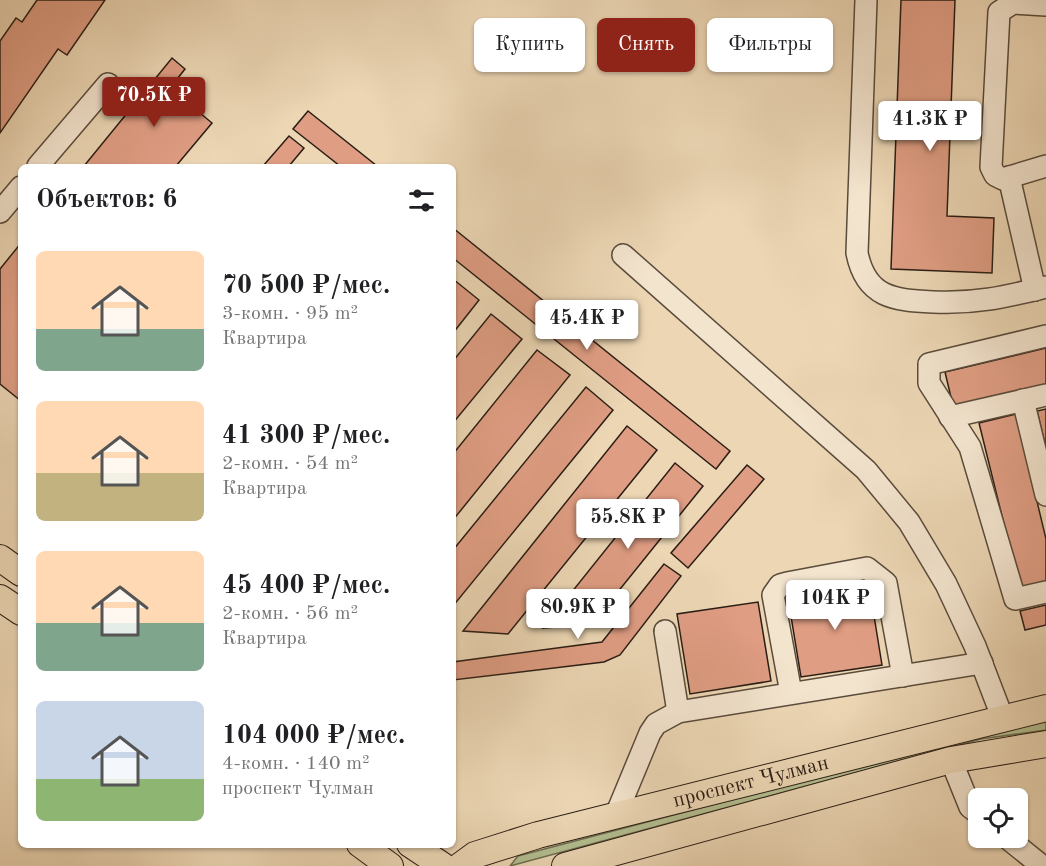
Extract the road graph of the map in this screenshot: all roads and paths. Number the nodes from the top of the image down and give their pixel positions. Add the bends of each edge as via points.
1 (866, 0) edge
2 (1046, 5) edge
3 (108, 84) dead end
4 (40, 164) edge
5 (1046, 166) edge
6 (1009, 177) junction
7 (18, 191) edge
8 (0, 212) edge
9 (623, 255) dead end
10 (1041, 289) edge
11 (1046, 336) edge
12 (1046, 395) edge
13 (1023, 400) junction
14 (950, 417) junction
15 (1046, 495) edge
16 (0, 558) edge
17 (18, 571) edge
18 (1046, 592) edge
19 (0, 598) edge
20 (18, 610) edge
21 (665, 631) dead end
22 (982, 663) junction
23 (903, 676) junction
24 (791, 693) junction
25 (1046, 708) edge
26 (678, 712) junction
27 (1004, 719) junction
28 (1046, 744) edge
29 (951, 760) junction
30 (968, 802) edge
31 (616, 815) junction
32 (365, 848) edge
33 (416, 848) edge
34 (1020, 848) edge
35 (589, 862) edge
36 (390, 866) edge
37 (443, 866) edge
38 (460, 866) edge
39 (565, 866) edge
40 (1042, 866) edge

1 - 10 lane via 857,253 864,276 885,296 898,300 977,303
2 - 6 lane via 1006,5 997,21 991,167 998,178
3 - 4 lane
5 - 6 lane
6 - 10 lane
7 - 8 lane
9 - 22 lane via 866,470 915,532 946,584
11 - 14 lane via 929,364 929,383
12 - 13 lane
13 - 14 lane
13 - 15 lane
14 - 18 lane via 970,447 1015,599
16 - 17 main road
19 - 20 main road
21 - 26 lane
22 - 23 lane
22 - 27 lane
23 - 24 lane
23 - 24 lane via 886,583 867,568 776,588 773,595
24 - 26 lane
25 - 27 main road, проспект Чулман
26 - 31 lane via 656,724 650,733
27 - 31 main road, проспект Чулман
28 - 29 main road, проспект Чулман
29 - 30 lane
29 - 35 main road, проспект Чулман
31 - 38 main road, проспект Чулман via 501,846 475,855
32 - 36 main road
33 - 37 main road
34 - 40 lane
35 - 39 main road, проспект Чулман

